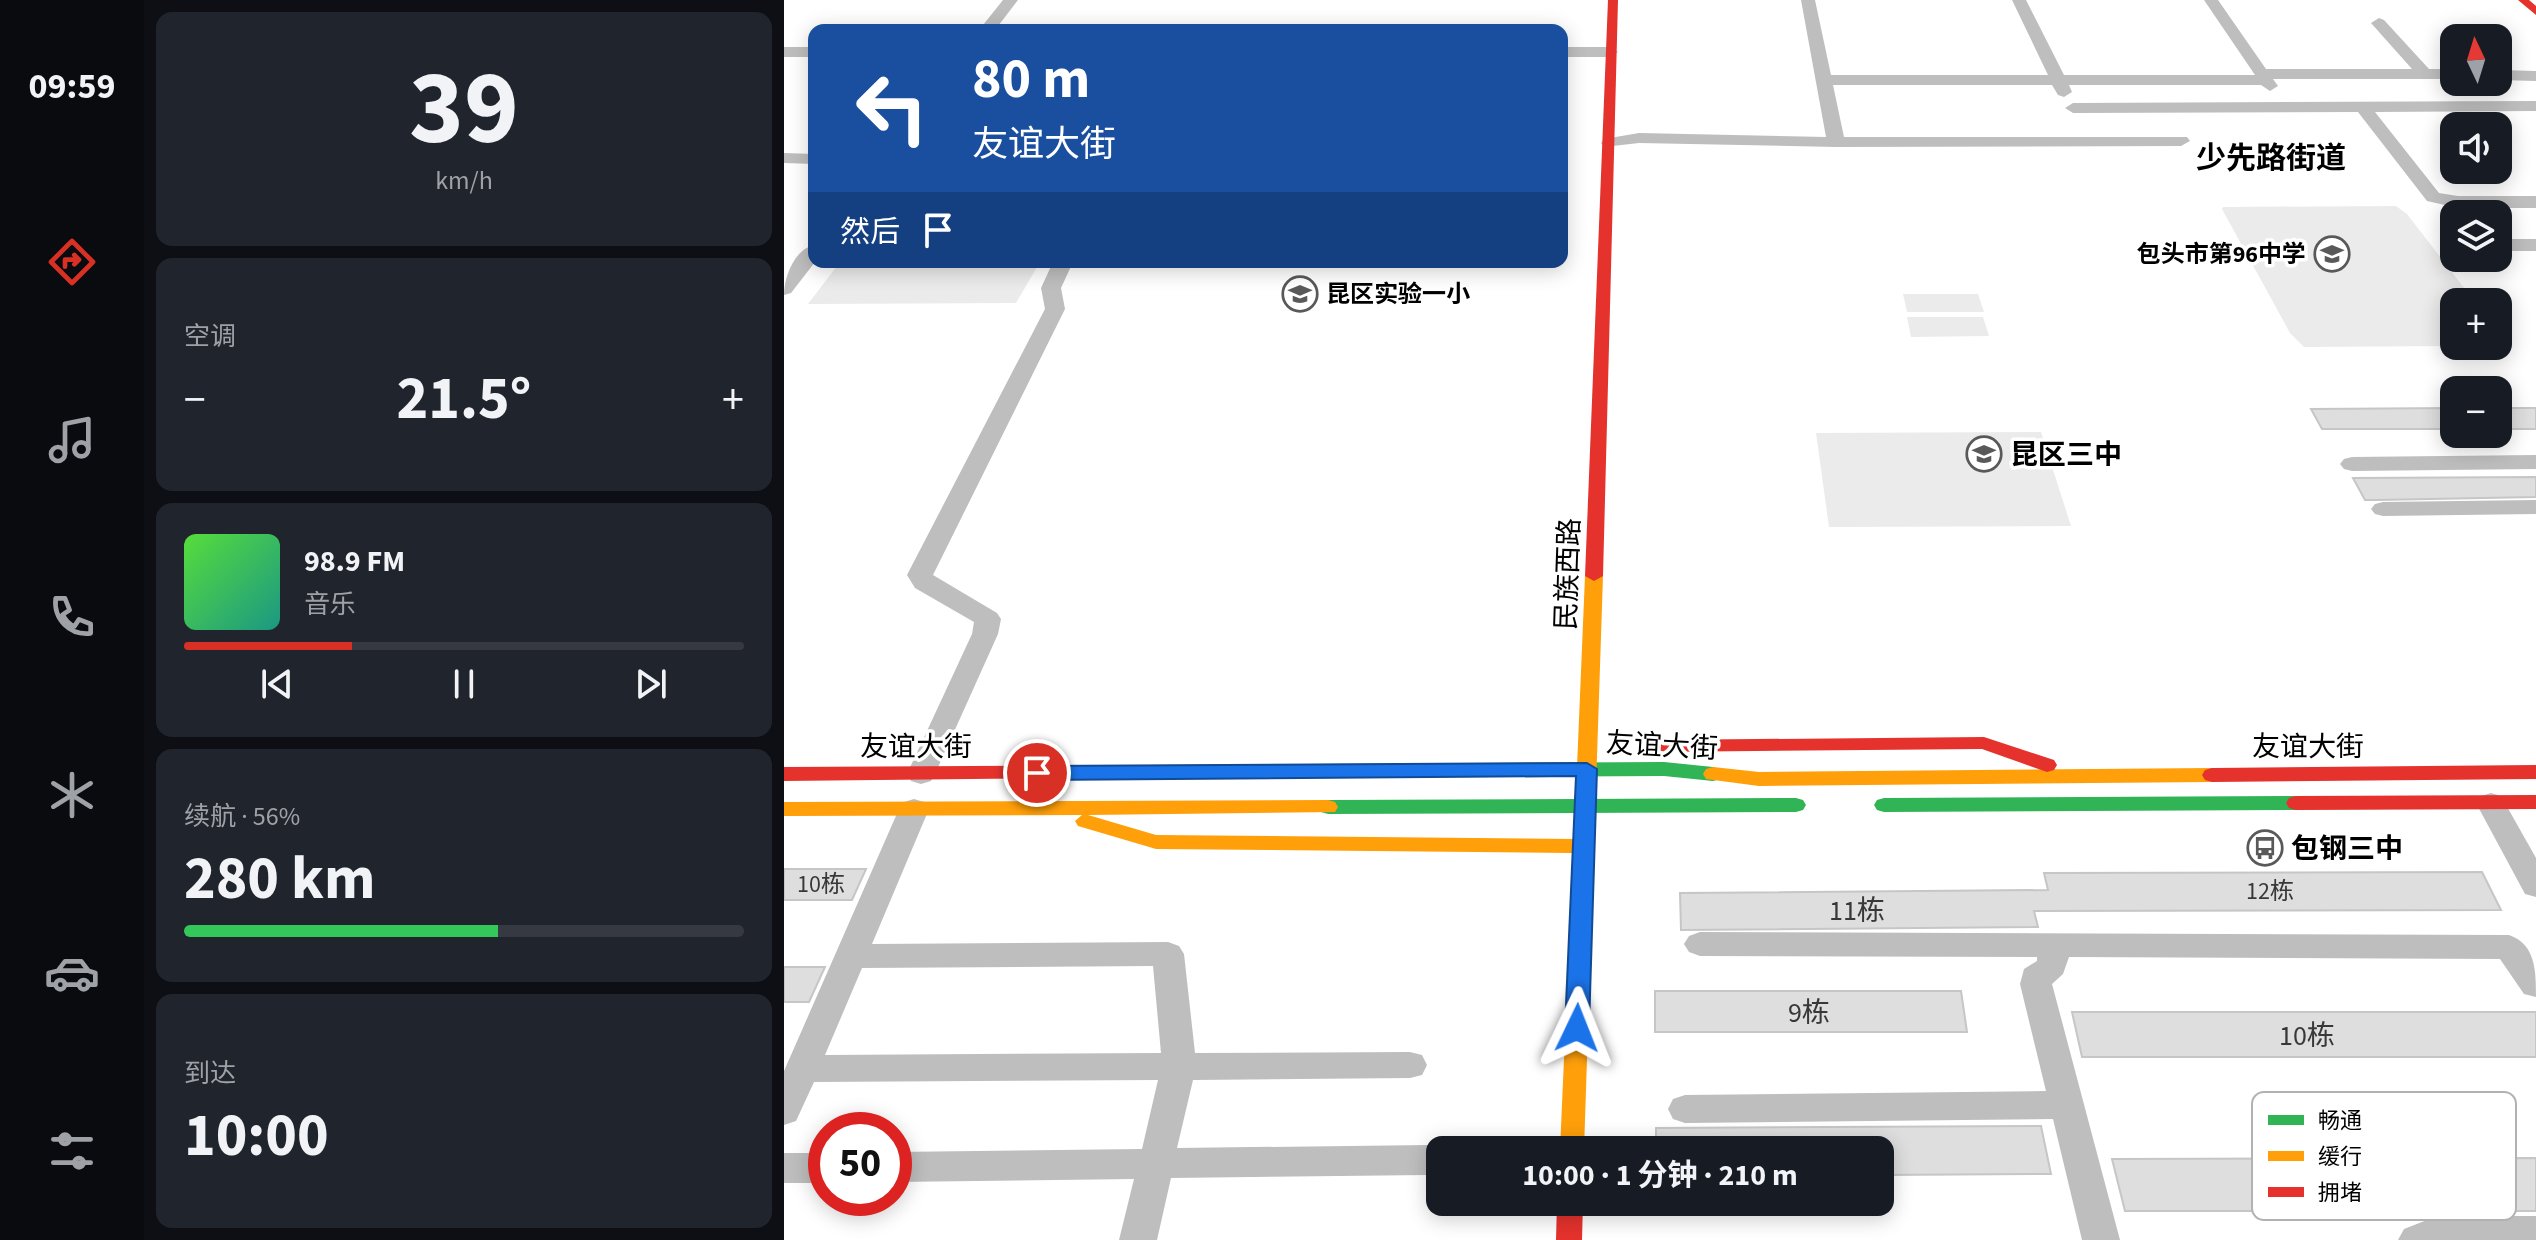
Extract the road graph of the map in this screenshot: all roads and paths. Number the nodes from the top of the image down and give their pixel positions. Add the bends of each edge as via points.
1 (1011, 0) edge
2 (1613, 0) edge
3 (1808, 0) edge
4 (2019, 0) edge
5 (2211, 0) edge
6 (2523, 0) edge
7 (2536, 12) edge
8 (2379, 23) dead end
9 (992, 24) edge
10 (784, 52) edge
11 (808, 52) edge
12 (1568, 52) edge
13 (1610, 52) junction
14 (2424, 73) junction
15 (2440, 74) edge
16 (2512, 75) edge
17 (2536, 76) edge
18 (2264, 77) junction
19 (1824, 80) junction
20 (2059, 80) junction
21 (2536, 106) edge
22 (2363, 107) junction
23 (2073, 108) junction
24 (2285, 108) junction
25 (2089, 141) junction
26 (2181, 141) dead end
27 (1836, 142) junction
28 (1610, 143) junction
29 (784, 158) edge
30 (808, 159) edge
31 (2536, 202) edge
32 (2512, 245) edge
33 (2536, 245) edge
34 (808, 259) edge
35 (1060, 268) edge
36 (784, 289) edge
37 (2536, 462) edge
38 (2352, 464) dead end
39 (2536, 507) edge
40 (2383, 509) dead end
41 (1634, 746) dead end
42 (1587, 769) junction
43 (1426, 771) junction
44 (2536, 772) edge
45 (784, 774) edge
46 (921, 774) junction
47 (2078, 775) junction
48 (1759, 779) junction
49 (2536, 802) edge
50 (2491, 803) junction
51 (1756, 805) junction
52 (1819, 805) dead end
53 (1867, 805) dead end
54 (1585, 806) junction
55 (1422, 807) junction
56 (1043, 808) junction
57 (784, 809) edge
58 (914, 809) junction
59 (1584, 846) junction
60 (2536, 886) edge
61 (1700, 944) dead end
62 (2051, 945) junction
63 (850, 956) junction
64 (2536, 985) edge
65 (1179, 1065) junction
66 (1410, 1065) dead end
67 (802, 1069) junction
68 (2067, 1105) junction
69 (1685, 1109) dead end
70 (784, 1111) edge
71 (1573, 1136) edge
72 (1426, 1160) edge
73 (1156, 1164) junction
74 (912, 1167) edge
75 (784, 1168) edge
76 (808, 1168) edge
77 (1570, 1216) edge
78 (2536, 1232) edge
79 (1138, 1240) edge
80 (1569, 1240) edge
81 (2101, 1240) edge
82 (2417, 1240) edge

1 - 9 street
2 - 13 main road, 民族西路
3 - 19 street
4 - 20 street
5 - 18 street
6 - 7 main road
8 - 14 street
10 - 11 street
12 - 13 street
13 - 28 main road, 民族西路
14 - 15 street
14 - 18 street
16 - 17 street
18 - 20 street
18 - 24 street
19 - 20 street
19 - 27 street
20 - 23 street
21 - 22 street
22 - 24 street
22 - 31 street via 2433,197
23 - 24 street
23 - 25 street
25 - 26 street
25 - 27 street
27 - 28 street via 1639,138
28 - 42 main road, 民族西路 via 1596,746
29 - 30 street
32 - 33 street
34 - 36 street
35 - 46 street via 1051,288 1055,309 920,575 924,583 988,619
37 - 38 street
39 - 40 street
41 - 47 main road via 1984,743
42 - 43 main road, 友谊大街
42 - 48 main road, 友谊大街 via 1664,769
42 - 54 main road, 民族西路
43 - 46 main road, 友谊大街
43 - 55 main road
44 - 47 main road, 友谊大街
45 - 46 main road, 友谊大街
47 - 48 main road, 友谊大街
48 - 51 main road
49 - 50 main road, 友谊大街
50 - 53 main road, 友谊大街
50 - 60 street
51 - 52 main road, 友谊大街
51 - 54 main road, 友谊大街
54 - 55 main road, 友谊大街
54 - 59 main road, 民族西路
55 - 56 main road, 友谊大街
56 - 58 main road, 友谊大街
56 - 59 main road via 1156,842
57 - 58 main road, 友谊大街
58 - 63 street
59 - 71 main road, 民族西路
61 - 62 street
62 - 64 street via 2509,947
62 - 68 street via 2054,963 2036,984
63 - 65 street via 1168,954
63 - 67 street
65 - 66 street
65 - 67 street
65 - 73 street
67 - 70 street
68 - 69 street
68 - 81 street
72 - 73 street
73 - 74 street
73 - 79 street
75 - 76 street
77 - 80 main road
78 - 82 street via 2455,1233

